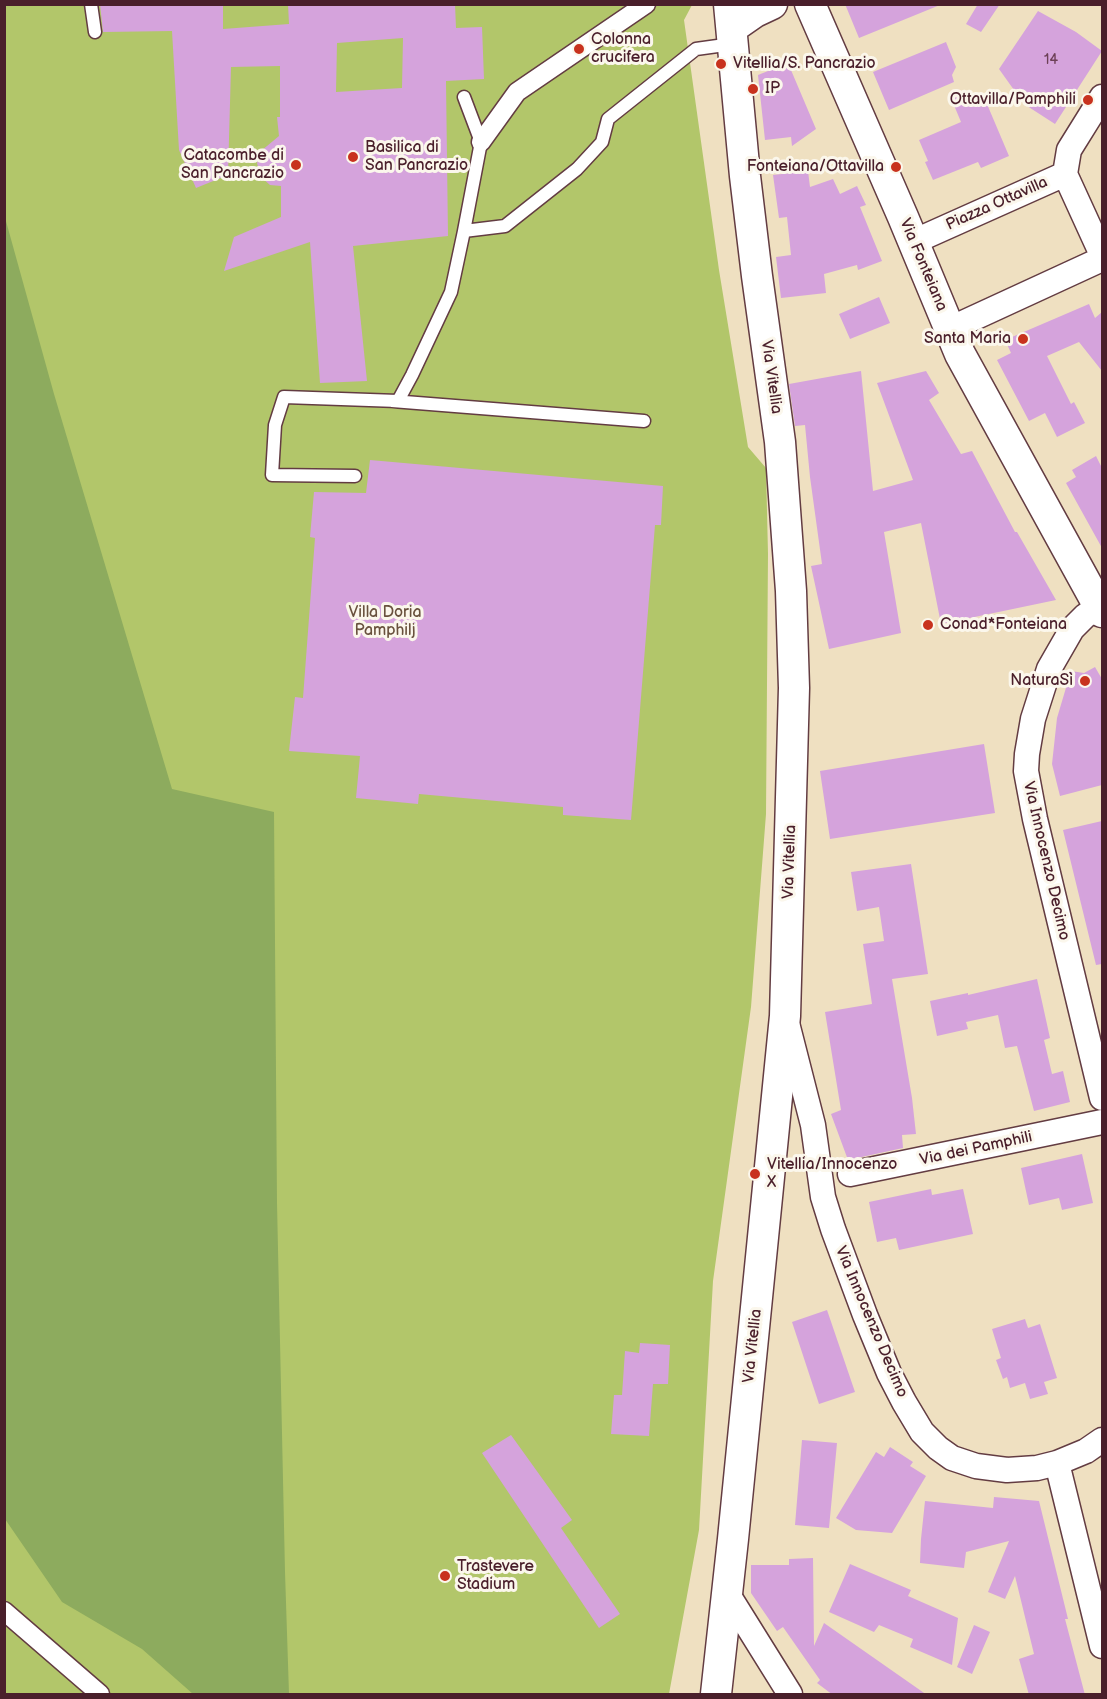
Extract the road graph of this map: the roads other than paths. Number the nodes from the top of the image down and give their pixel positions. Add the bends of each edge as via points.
1 (91, 4) edge
2 (646, 4) edge
3 (772, 4) edge
4 (810, 4) edge
5 (731, 26) edge
6 (95, 32) dead end
7 (465, 97) dead end
8 (1102, 97) edge
9 (481, 142) junction
10 (1065, 174) junction
11 (464, 231) junction
12 (913, 242) junction
13 (1102, 257) edge
14 (950, 329) junction
15 (391, 401) junction
16 (644, 421) dead end
17 (355, 476) dead end
18 (1101, 608) edge
19 (785, 1016) junction
20 (1102, 1098) edge
21 (1102, 1122) edge
22 (850, 1174) dead end
23 (1102, 1440) edge
24 (1057, 1463) junction
25 (728, 1593) junction
26 (4, 1611) edge
27 (1102, 1646) edge
28 (100, 1695) edge
29 (716, 1695) edge
30 (790, 1695) edge

1 - 6 lane
2 - 9 street via 517,92
3 - 5 street
4 - 12 street, Via Fonteiana
5 - 11 lane via 608,119 602,142 577,169 506,226
5 - 19 street, Via Vitellia via 756,265 780,442 791,591 793,721
7 - 9 lane
8 - 10 street via 1068,150
9 - 11 lane
10 - 12 street, Piazza Ottavilla
10 - 13 street, Piazza Ottavilla
11 - 15 lane via 451,292 398,401
12 - 14 street, Via Fonteiana
13 - 14 street, Piazza Ottavilla
14 - 18 street, Via Fonteiana via 968,372
15 - 16 lane
15 - 17 lane via 284,397 275,425 272,475
18 - 20 street, Via Innocenzo Decimo via 1085,615 1072,629 1049,669 1033,719 1026,771
19 - 24 street, Via Innocenzo Decimo via 813,1125 826,1206 865,1315 910,1414 938,1448 967,1464 1007,1470
19 - 25 street, Via Vitellia
21 - 22 street, Via dei Pamphili
23 - 24 street, Via Innocenzo Decimo
24 - 27 street
25 - 29 street, Via Vitellia
25 - 30 street
26 - 28 street

